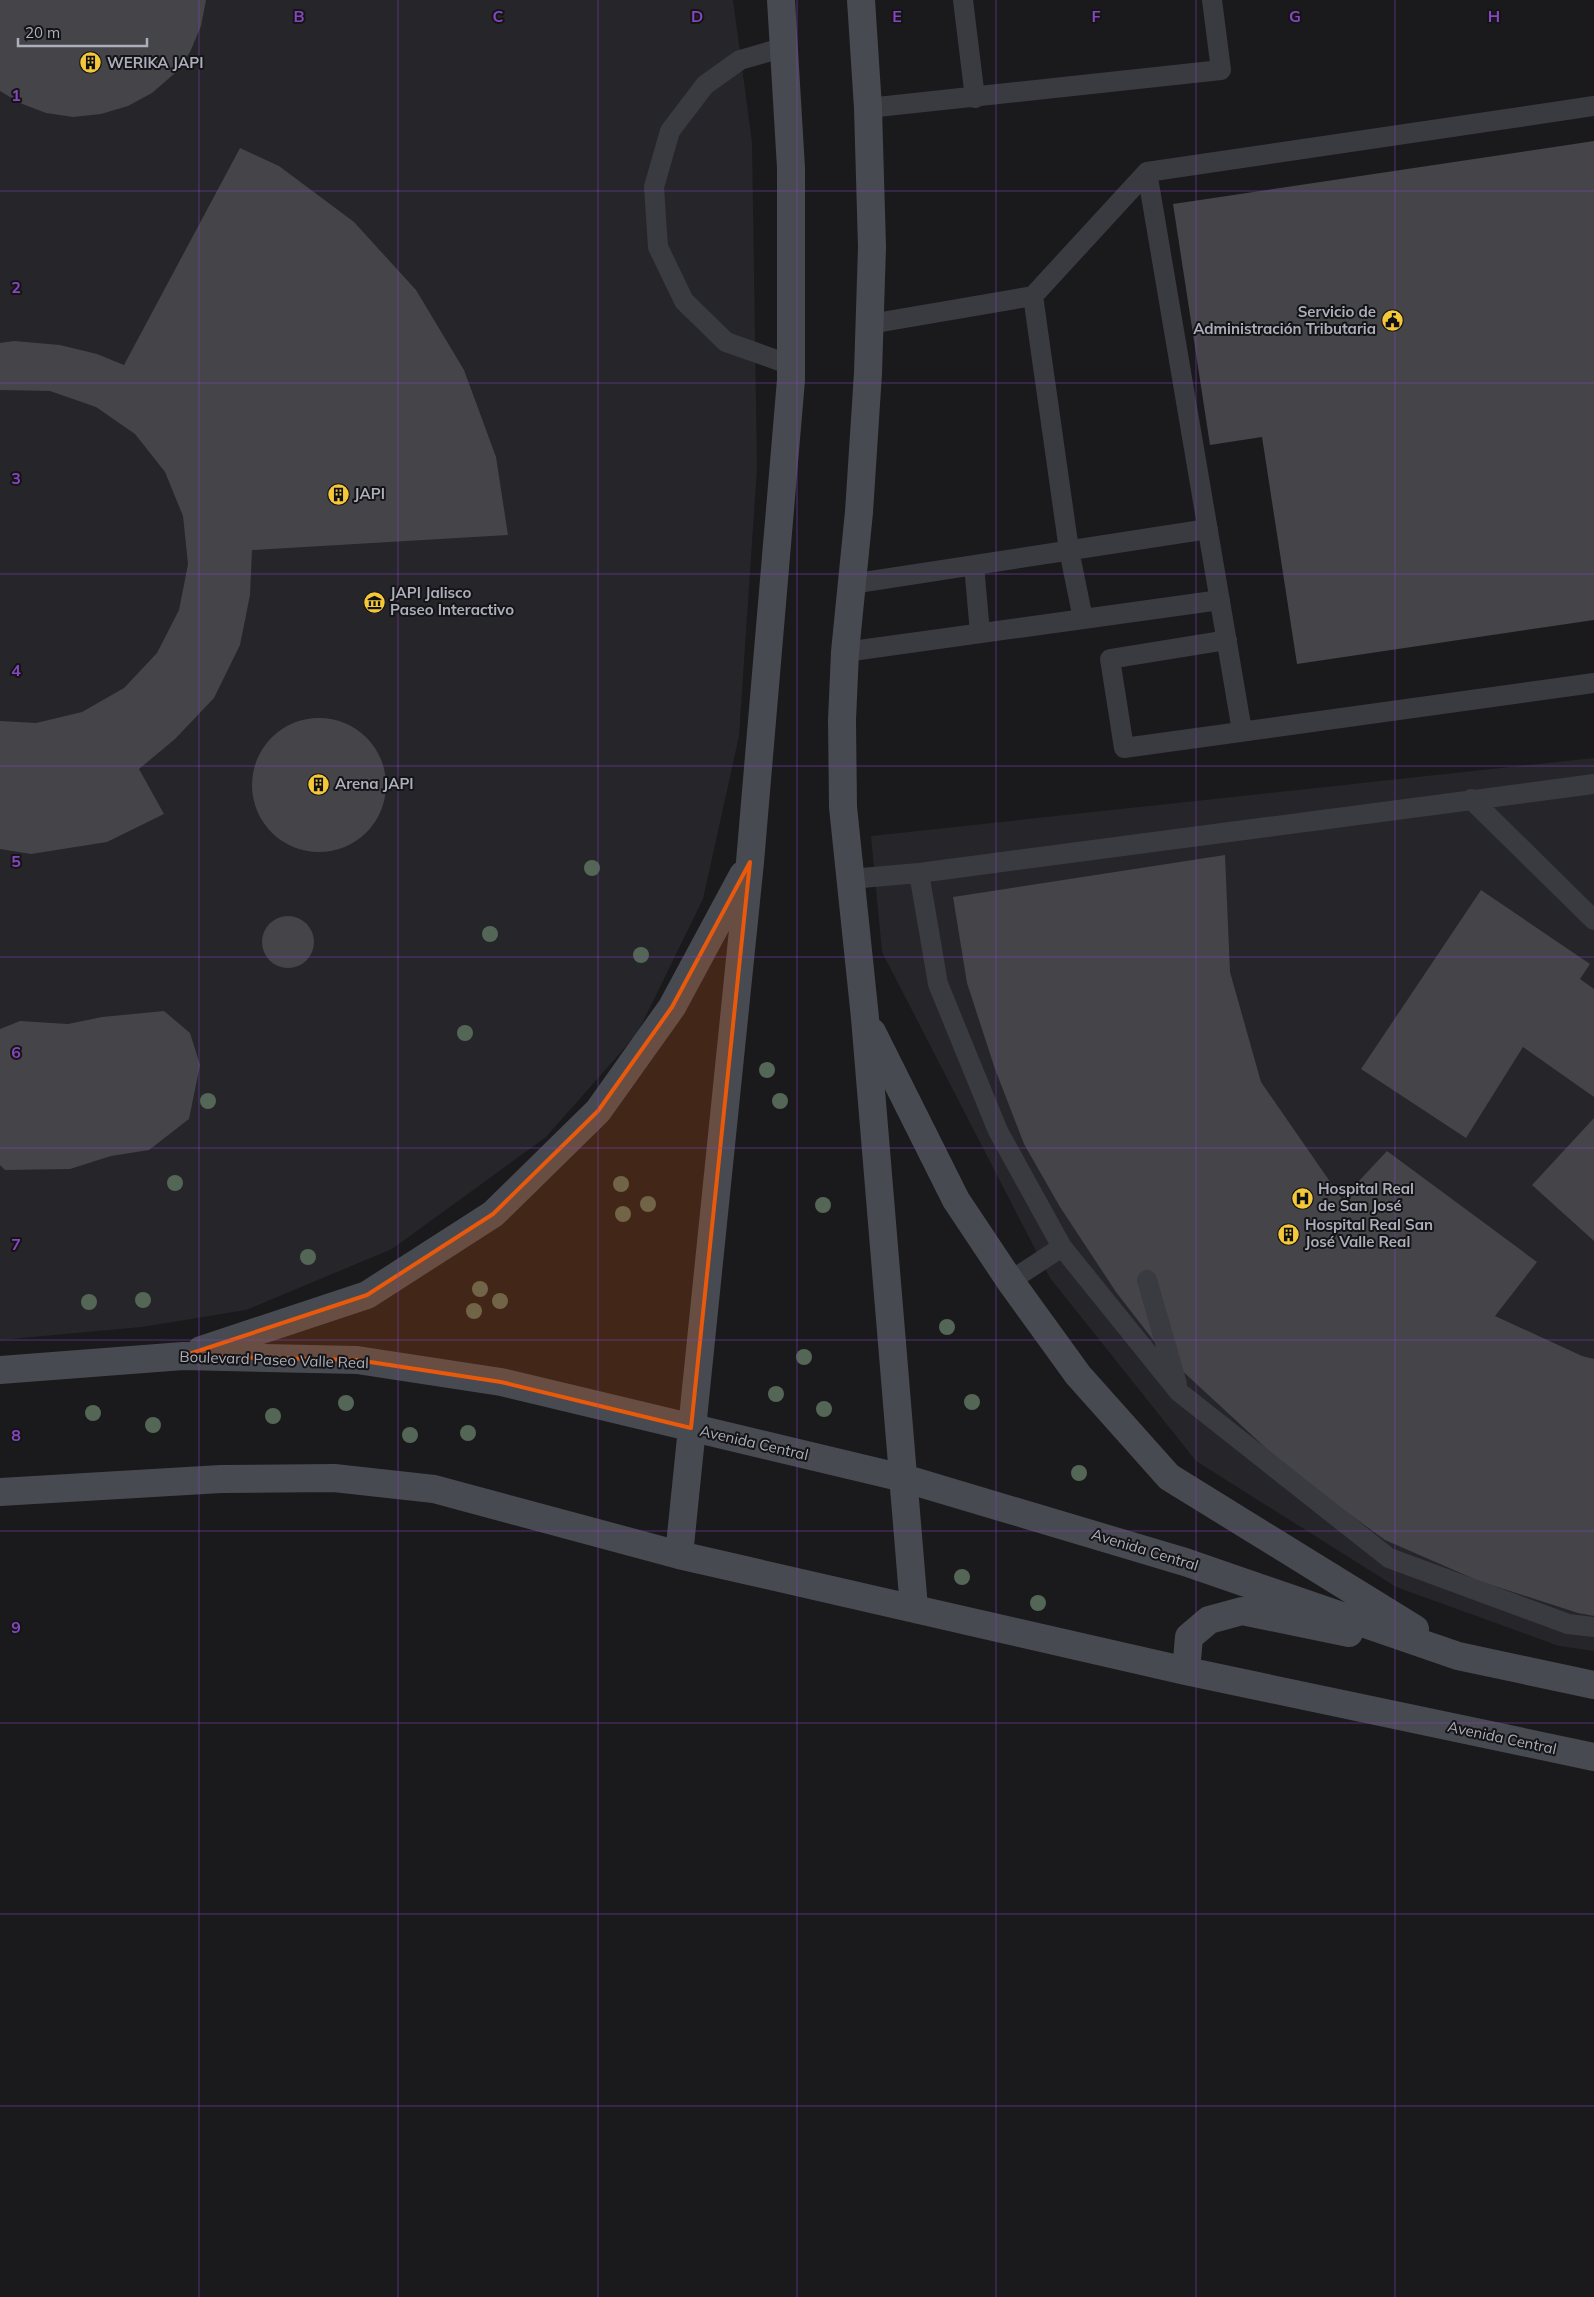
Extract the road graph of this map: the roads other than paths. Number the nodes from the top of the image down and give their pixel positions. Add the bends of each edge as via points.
1 (781, 0) edge
2 (860, 0) edge
3 (963, 0) edge
4 (1212, 0) edge
5 (785, 46) junction
6 (974, 98) junction
7 (1594, 106) edge
8 (868, 108) junction
9 (1148, 172) junction
10 (1033, 296) junction
11 (870, 324) junction
12 (791, 365) junction
13 (1208, 529) junction
14 (1069, 550) junction
15 (974, 566) junction
16 (851, 584) junction
17 (1220, 600) junction
18 (1082, 619) junction
19 (980, 633) junction
20 (1227, 640) junction
21 (845, 652) junction
22 (1594, 683) edge
23 (1242, 731) junction
24 (1594, 784) edge
25 (1471, 799) junction
26 (750, 862) junction
27 (919, 873) junction
28 (850, 879) junction
29 (1594, 920) edge
30 (865, 1018) junction
31 (1062, 1247) junction
32 (1147, 1280) dead end
33 (1010, 1281) junction
34 (183, 1356) junction
35 (0, 1370) edge
36 (1179, 1392) junction
37 (691, 1428) junction
38 (904, 1478) junction
39 (0, 1492) edge
40 (679, 1554) junction
41 (914, 1608) junction
42 (1594, 1627) edge
43 (1458, 1656) junction
44 (1186, 1671) junction
45 (1594, 1685) edge
46 (1594, 1757) edge

1 - 5 main road
2 - 8 main road
3 - 6 lane
4 - 6 lane via 1221,70
5 - 12 main road via 791,168
5 - 12 lane via 740,60 705,85 670,132 654,187 658,247 684,301 726,342
6 - 8 lane
7 - 9 lane
8 - 11 main road via 872,247
9 - 10 lane
9 - 13 lane
10 - 11 lane
10 - 14 lane
11 - 16 main road
12 - 26 main road
13 - 14 lane
13 - 17 lane
14 - 15 lane
14 - 18 lane
15 - 16 lane
15 - 19 lane
16 - 21 main road
17 - 18 lane
17 - 20 lane
18 - 19 lane
19 - 21 lane
20 - 23 lane
20 - 23 lane via 1110,659 1124,748
21 - 28 main road via 843,806
22 - 23 lane
24 - 25 lane
25 - 27 lane
25 - 29 lane
26 - 34 main road via 672,1007 598,1111 493,1214 367,1295
26 - 37 main road
27 - 28 lane
27 - 31 lane via 938,984 998,1131
28 - 30 main road
30 - 33 main road via 956,1200
30 - 38 main road
31 - 33 lane
31 - 36 lane
32 - 36 lane
33 - 43 main road via 1078,1375 1169,1477
34 - 35 main road, Boulevard Paseo Valle Real
34 - 37 main road, Boulevard Paseo Valle Real via 357,1360 501,1382
36 - 42 lane via 1389,1558 1568,1624
37 - 38 main road, Avenida Central
37 - 40 main road
38 - 41 main road
38 - 43 main road, Avenida Central via 1185,1562
39 - 40 main road via 221,1479 334,1478 434,1489
40 - 41 main road, Avenida Central
41 - 44 main road, Avenida Central
43 - 44 main road via 1242,1612 1209,1620 1189,1637
43 - 45 main road, Avenida Central
44 - 46 main road, Avenida Central

